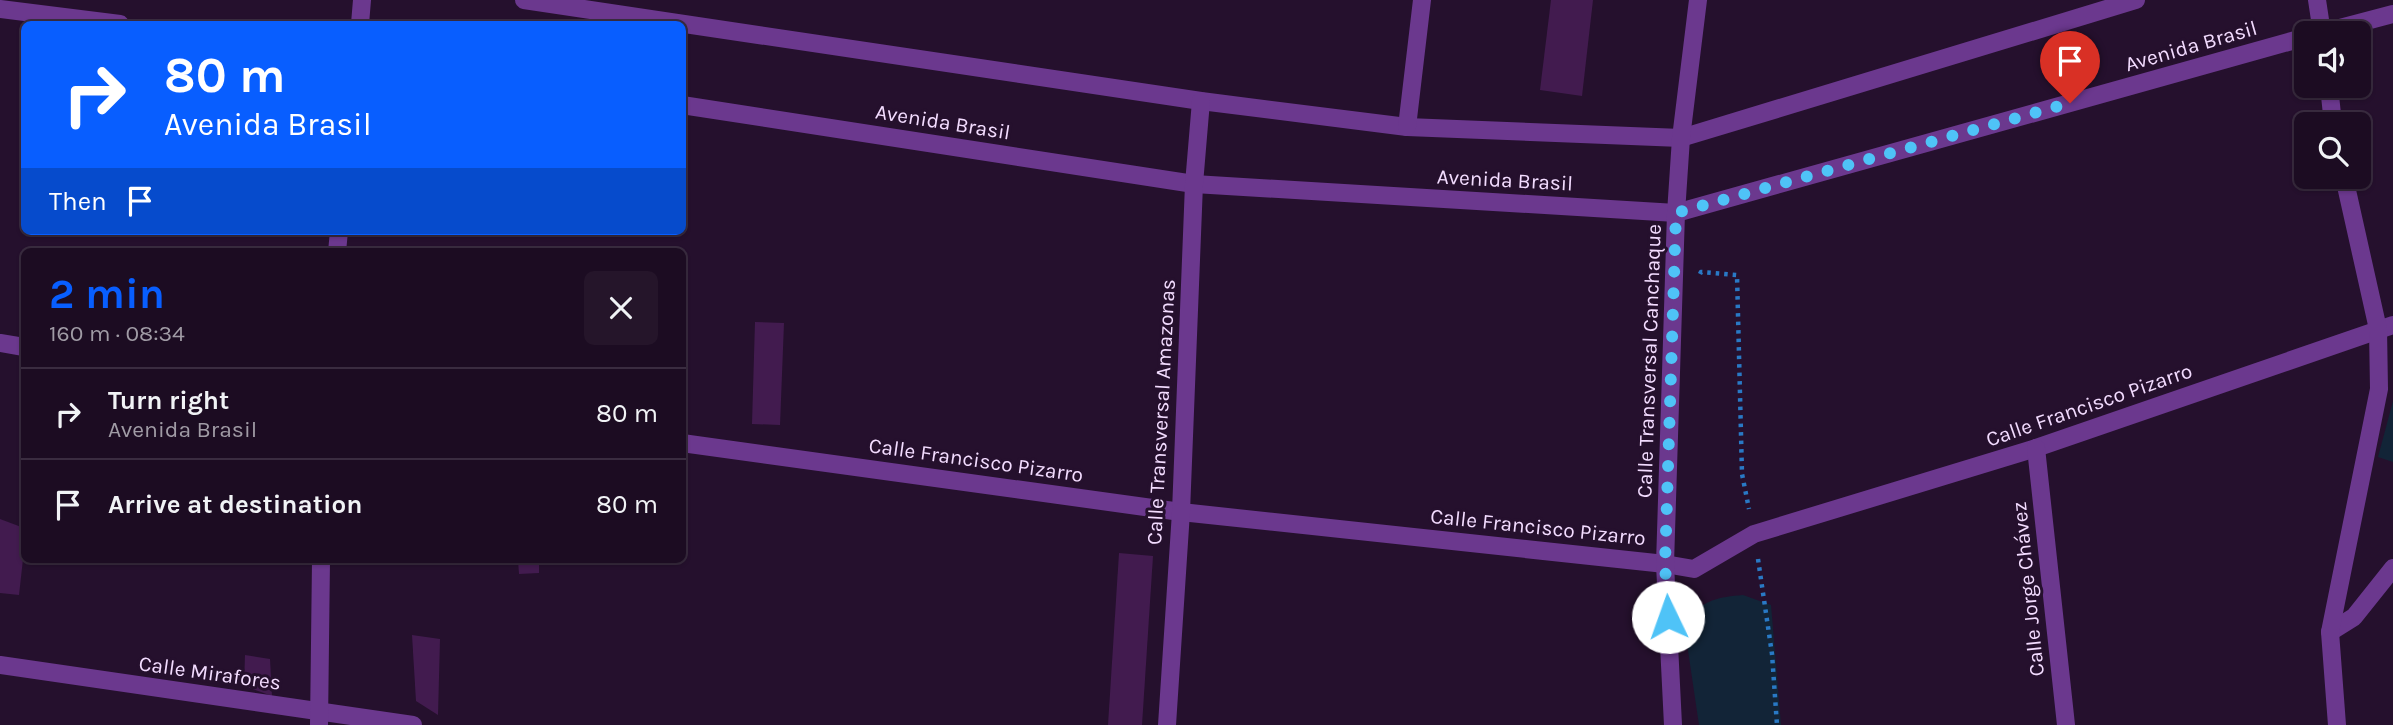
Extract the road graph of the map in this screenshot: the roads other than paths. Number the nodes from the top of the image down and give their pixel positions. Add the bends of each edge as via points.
1 (362, 0) edge
2 (524, 0) edge
3 (1422, 0) edge
4 (1698, 0) edge
5 (2136, 0) edge
6 (2317, 0) edge
7 (0, 9) edge
8 (2393, 14) edge
9 (96, 21) edge
10 (360, 21) edge
11 (665, 21) edge
12 (2320, 21) edge
13 (2367, 21) edge
14 (686, 24) edge
15 (2294, 40) edge
16 (1201, 101) junction
17 (686, 106) edge
18 (1407, 127) junction
19 (1681, 138) junction
20 (1194, 184) junction
21 (2347, 189) edge
22 (1676, 213) junction
23 (2385, 327) edge
24 (0, 343) edge
25 (21, 346) edge
26 (686, 444) edge
27 (2036, 448) junction
28 (1181, 512) junction
29 (321, 563) edge
30 (1665, 564) junction
31 (2393, 568) edge
32 (2330, 632) junction
33 (0, 665) edge
34 (319, 718) edge
35 (413, 725) edge
36 (1167, 725) edge
37 (1673, 725) edge
38 (2066, 725) edge
39 (2337, 725) edge

1 - 10 street
2 - 11 street
3 - 18 street
4 - 19 street, Calle Transversal Canchaque
5 - 19 street
6 - 12 street
7 - 9 street
8 - 13 street
14 - 16 street
15 - 22 street, Avenida Brasil
16 - 18 street
16 - 20 street, Calle Transversal Amazonas
17 - 20 street, Avenida Brasil
18 - 19 street
19 - 22 street, Calle Transversal Canchaque
20 - 22 street, Avenida Brasil
20 - 28 street, Calle Transversal Amazonas
21 - 23 street
22 - 30 street, Calle Transversal Canchaque
23 - 27 street, Calle Francisco Pizarro
23 - 32 street via 2379,388
24 - 25 street
26 - 28 street, Calle Francisco Pizarro
27 - 30 street, Calle Francisco Pizarro via 1754,534 1694,569
27 - 38 street, Calle Jorge Chávez
28 - 30 street, Calle Francisco Pizarro
28 - 36 street, Calle Transversal Amazonas
29 - 34 street
30 - 37 street, Calle Transversal Canchaque
31 - 32 street via 2354,617
32 - 39 street
33 - 34 street, Calle Mirafores
34 - 35 street, Calle Mirafores

